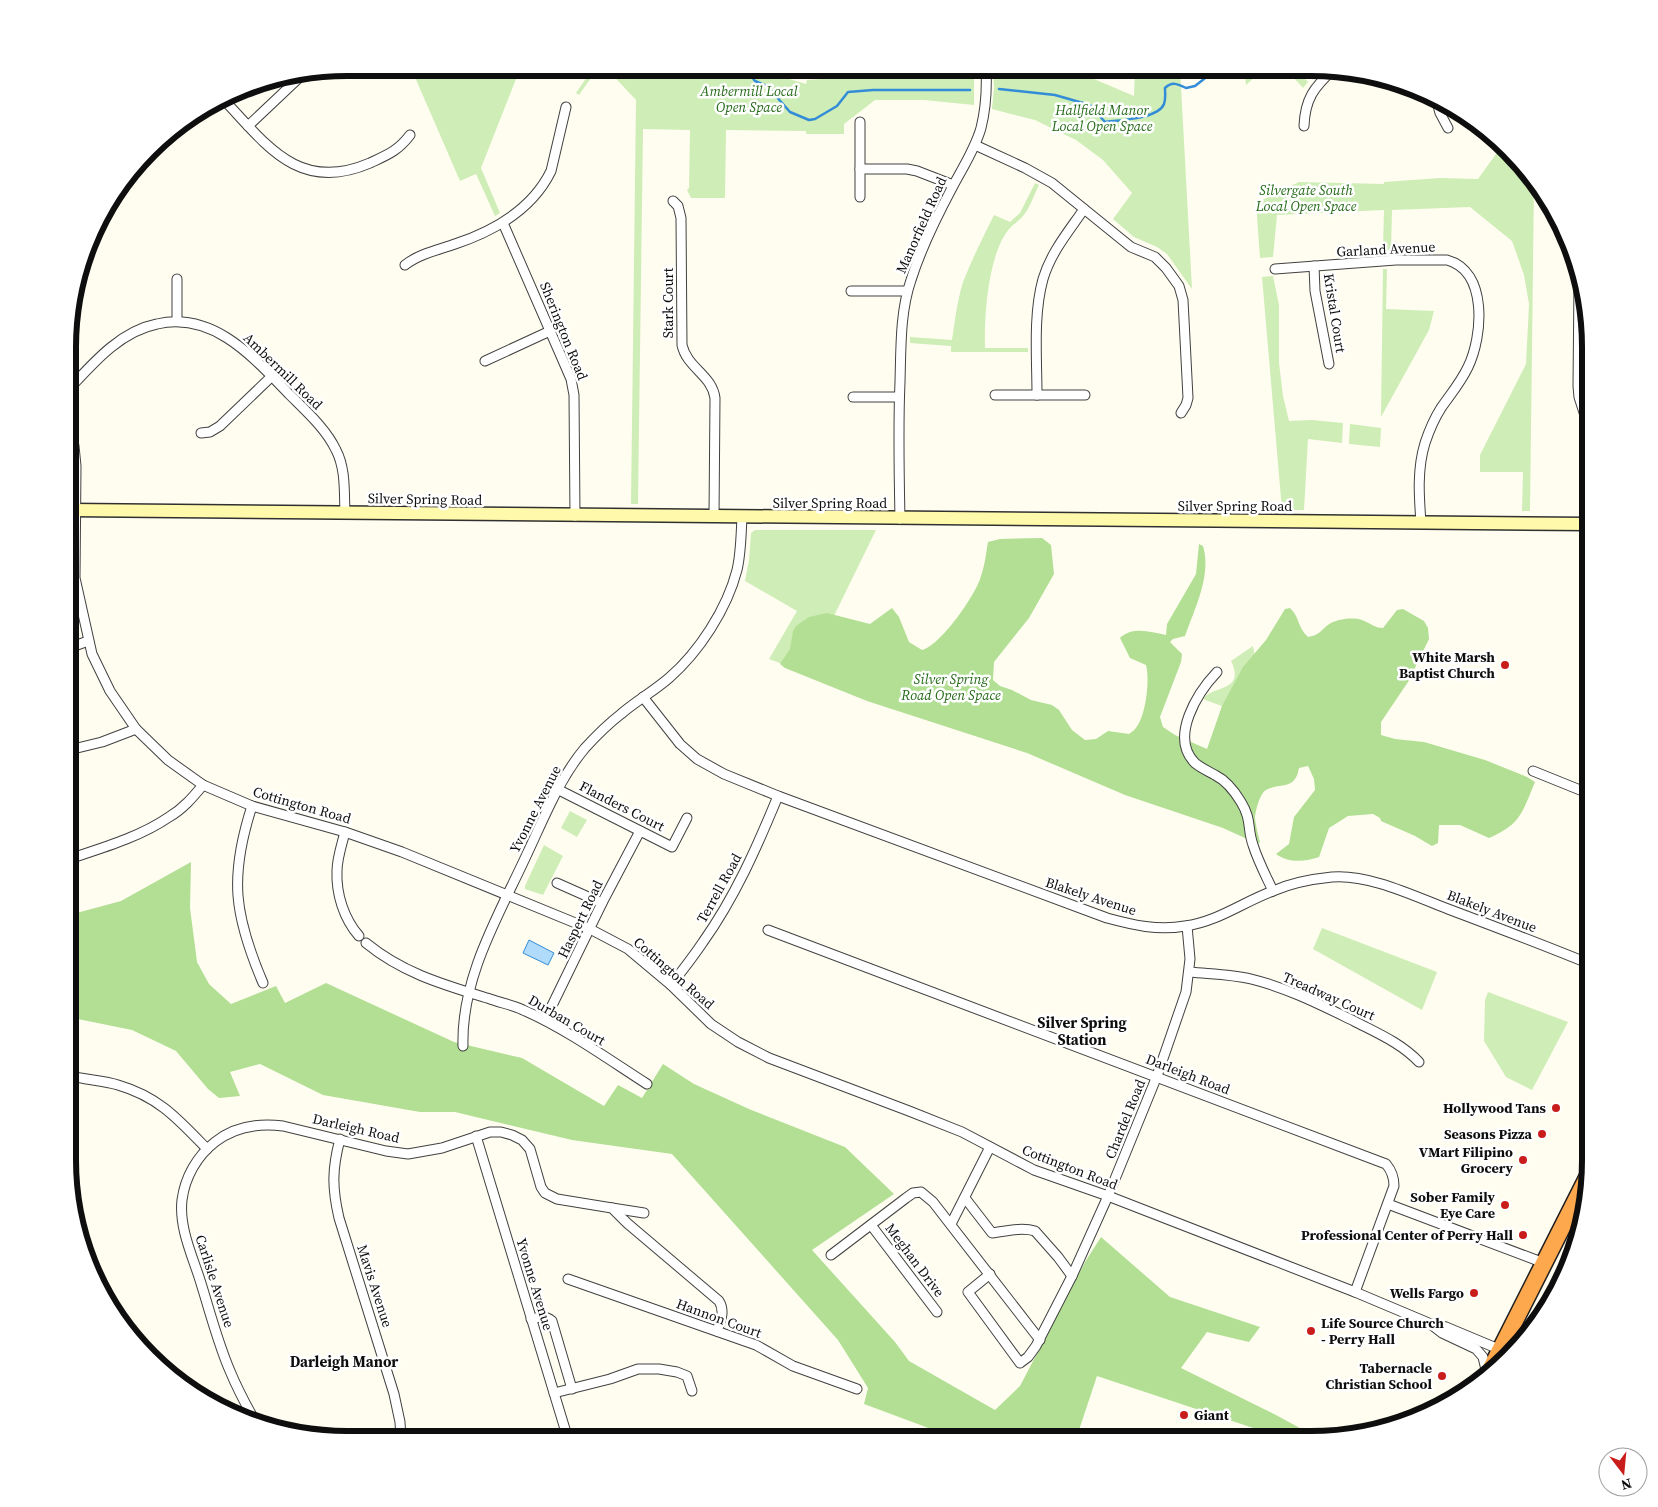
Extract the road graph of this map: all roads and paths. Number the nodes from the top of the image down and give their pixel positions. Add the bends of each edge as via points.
1 (986, 76) edge
2 (1325, 77) edge
3 (296, 81) edge
4 (228, 104) edge
5 (566, 107) dead end
6 (1439, 109) edge
7 (860, 122) dead end
8 (248, 126) junction
9 (1304, 126) dead end
10 (1448, 128) dead end
11 (410, 135) dead end
12 (975, 145) junction
13 (860, 170) junction
14 (953, 185) junction
15 (860, 197) dead end
16 (674, 201) dead end
17 (1084, 209) junction
18 (503, 223) junction
19 (405, 265) dead end
20 (1314, 266) junction
21 (1275, 269) dead end
22 (177, 279) dead end
23 (851, 291) dead end
24 (908, 292) junction
25 (177, 321) junction
26 (1581, 330) edge
27 (550, 331) junction
28 (485, 360) dead end
29 (1329, 364) dead end
30 (272, 376) junction
31 (76, 381) edge
32 (995, 394) dead end
33 (1037, 395) junction
34 (1085, 395) dead end
35 (853, 396) dead end
36 (899, 397) junction
37 (1582, 407) edge
38 (1181, 413) dead end
39 (201, 433) dead end
40 (76, 510) edge
41 (345, 513) junction
42 (575, 516) junction
43 (714, 517) junction
44 (742, 517) junction
45 (900, 518) junction
46 (1421, 523) junction
47 (1582, 524) edge
48 (76, 583) edge
49 (88, 641) junction
50 (76, 645) edge
51 (1218, 672) dead end
52 (643, 697) junction
53 (136, 729) junction
54 (76, 748) edge
55 (1533, 771) dead end
56 (203, 785) junction
57 (558, 789) junction
58 (1582, 791) edge
59 (778, 796) junction
60 (252, 806) junction
61 (687, 818) dead end
62 (640, 831) junction
63 (345, 832) junction
64 (76, 857) edge
65 (557, 883) dead end
66 (1273, 891) junction
67 (508, 894) junction
68 (602, 903) junction
69 (1187, 926) junction
70 (590, 929) junction
71 (768, 930) dead end
72 (359, 936) dead end
73 (366, 943) dead end
74 (1582, 961) edge
75 (1190, 972) junction
76 (263, 983) dead end
77 (671, 985) junction
78 (468, 992) junction
79 (545, 1020) junction
80 (463, 1046) dead end
81 (1419, 1062) dead end
82 (76, 1076) edge
83 (1156, 1076) junction
84 (648, 1084) dead end
85 (476, 1136) junction
86 (340, 1140) junction
87 (990, 1147) junction
88 (207, 1149) junction
89 (1579, 1193) edge
90 (1108, 1196) junction
91 (965, 1198) junction
92 (1388, 1204) junction
93 (612, 1208) junction
94 (644, 1213) dead end
95 (951, 1224) junction
96 (871, 1225) junction
97 (831, 1255) dead end
98 (1544, 1263) junction
99 (990, 1274) junction
100 (1072, 1276) junction
101 (568, 1279) dead end
102 (1355, 1292) junction
103 (937, 1312) dead end
104 (531, 1319) junction
105 (1431, 1324) junction
106 (717, 1331) junction
107 (1040, 1340) junction
108 (1501, 1350) junction
109 (1499, 1354) edge
110 (1485, 1367) edge
111 (572, 1389) junction
112 (858, 1389) dead end
113 (692, 1391) dead end
114 (554, 1394) junction
115 (251, 1413) edge
116 (400, 1431) edge
117 (566, 1431) edge

1 - 12 street, Manorfield Road via 984,116
2 - 9 street via 1306,105
3 - 8 street
4 - 8 street
5 - 18 street via 555,160 546,181 524,206
6 - 10 street
7 - 13 street
8 - 11 street via 275,152 296,166 327,173 358,168 395,152
12 - 14 street, Manorfield Road
12 - 17 street via 1040,175
13 - 14 street via 912,170
13 - 15 street
14 - 24 street, Manorfield Road via 926,242
16 - 43 street, Stark Court via 681,218 682,345 690,363 711,386 715,398
17 - 33 street via 1062,239 1043,279 1038,314
17 - 38 street via 1131,247 1155,257 1179,286 1183,300 1188,398
18 - 19 street via 472,238 416,257
18 - 27 street, Sherington Road
20 - 21 street, Garland Avenue
20 - 29 street, Kristal Court via 1315,291
20 - 46 street, Garland Avenue via 1447,260 1465,269 1474,283 1478,304 1476,340 1468,366 1433,421 1424,446 1419,479
22 - 25 street
23 - 24 street
24 - 36 street, Manorfield Road via 902,329
25 - 30 street, Ambermill Road via 216,331 242,348
25 - 31 street, Ambermill Road via 144,327 122,339
26 - 37 street via 1578,386
27 - 28 street
27 - 42 street, Sherington Road via 573,386
30 - 39 street via 220,426
30 - 41 street, Ambermill Road via 310,414 336,449 343,476
32 - 33 street
33 - 34 street
35 - 36 street
36 - 45 street, Manorfield Road
40 - 41 main road, Silver Spring Road
41 - 42 main road, Silver Spring Road
42 - 43 main road, Silver Spring Road
43 - 44 main road, Silver Spring Road
44 - 45 main road, Silver Spring Road
44 - 52 street, Yvonne Avenue via 737,569 704,639 669,678
45 - 46 main road, Silver Spring Road
46 - 47 main road, Silver Spring Road
48 - 49 street, Cottington Road
49 - 50 street
49 - 53 street, Cottington Road via 107,686
51 - 66 street via 1206,683 1188,715 1186,744 1194,762 1217,776 1248,812 1252,844
52 - 57 street, Yvonne Avenue via 585,749
52 - 59 street, Blakely Avenue via 680,744 697,758 724,774
53 - 54 street
53 - 56 street, Cottington Road via 168,760
55 - 58 street
56 - 60 street, Cottington Road
56 - 64 street via 169,818
57 - 62 street, Flanders Court
57 - 67 street, Yvonne Avenue
59 - 69 street, Blakely Avenue via 1106,918 1147,928
59 - 77 street, Terrell Road via 737,886 703,943
60 - 63 street, Cottington Road
60 - 76 street via 240,850 236,882 244,932
61 - 62 street, Flanders Court via 672,847
62 - 68 street, Haspert Road
63 - 67 street, Cottington Road
63 - 72 street via 336,871 338,891 346,918
65 - 68 street
66 - 69 street, Blakely Avenue via 1220,916
66 - 74 street, Blakely Avenue via 1333,877 1356,878 1406,893
67 - 70 street, Cottington Road
67 - 78 street, Yvonne Avenue
68 - 70 street, Haspert Road
69 - 75 street, Chardel Road
70 - 77 street, Cottington Road via 628,949
70 - 79 street, Haspert Road
71 - 83 street, Darleigh Road
73 - 78 street, Durban Court via 400,967
75 - 81 street, Treadway Court via 1249,979 1313,1001 1393,1041
75 - 83 street, Chardel Road via 1180,1012
77 - 87 street, Cottington Road via 711,1024 754,1051 962,1132
78 - 79 street, Durban Court
78 - 80 street, Yvonne Avenue
79 - 84 street, Durban Court
82 - 88 street via 116,1084 144,1094 173,1113
83 - 90 street, Chardel Road
83 - 92 street, Darleigh Road via 1386,1164 1394,1178
85 - 86 street, Darleigh Road via 442,1148 408,1154
85 - 93 street, Darleigh Road via 497,1131 522,1140 532,1153 541,1187 553,1198
85 - 104 street, Yvonne Avenue
86 - 88 street, Darleigh Road via 290,1127 262,1125 229,1133
86 - 116 street, Mavis Avenue via 333,1168 339,1218 394,1394
87 - 90 street, Cottington Road via 1034,1170
87 - 91 street
88 - 115 street, Carlisle Avenue via 188,1175 182,1200 183,1223 225,1358
89 - 98 highway
90 - 100 street, Chardel Road
90 - 102 street, Cottington Road
91 - 95 street
91 - 100 street via 992,1233 1035,1231
92 - 98 street
92 - 102 street, Darleigh Road
93 - 94 street, Darleigh Road
93 - 106 street via 719,1301 722,1315
95 - 96 street via 927,1195 918,1192
95 - 99 street
96 - 97 street
96 - 103 street, Meghan Drive
98 - 108 highway
99 - 107 street
99 - 107 street, Chardel Road via 968,1292 1020,1363
100 - 107 street, Chardel Road
101 - 106 street, Hannon Court
102 - 105 street, Cottington Road
104 - 111 street via 547,1316 552,1321
104 - 114 street, Yvonne Avenue
105 - 108 street, Cottington Road
105 - 110 street, Cottington Road via 1442,1333 1476,1349 1481,1353
106 - 112 street, Hannon Court via 756,1345 793,1366
108 - 109 highway
111 - 113 street via 638,1369 652,1369 687,1376
111 - 114 street
114 - 117 street, Yvonne Avenue

